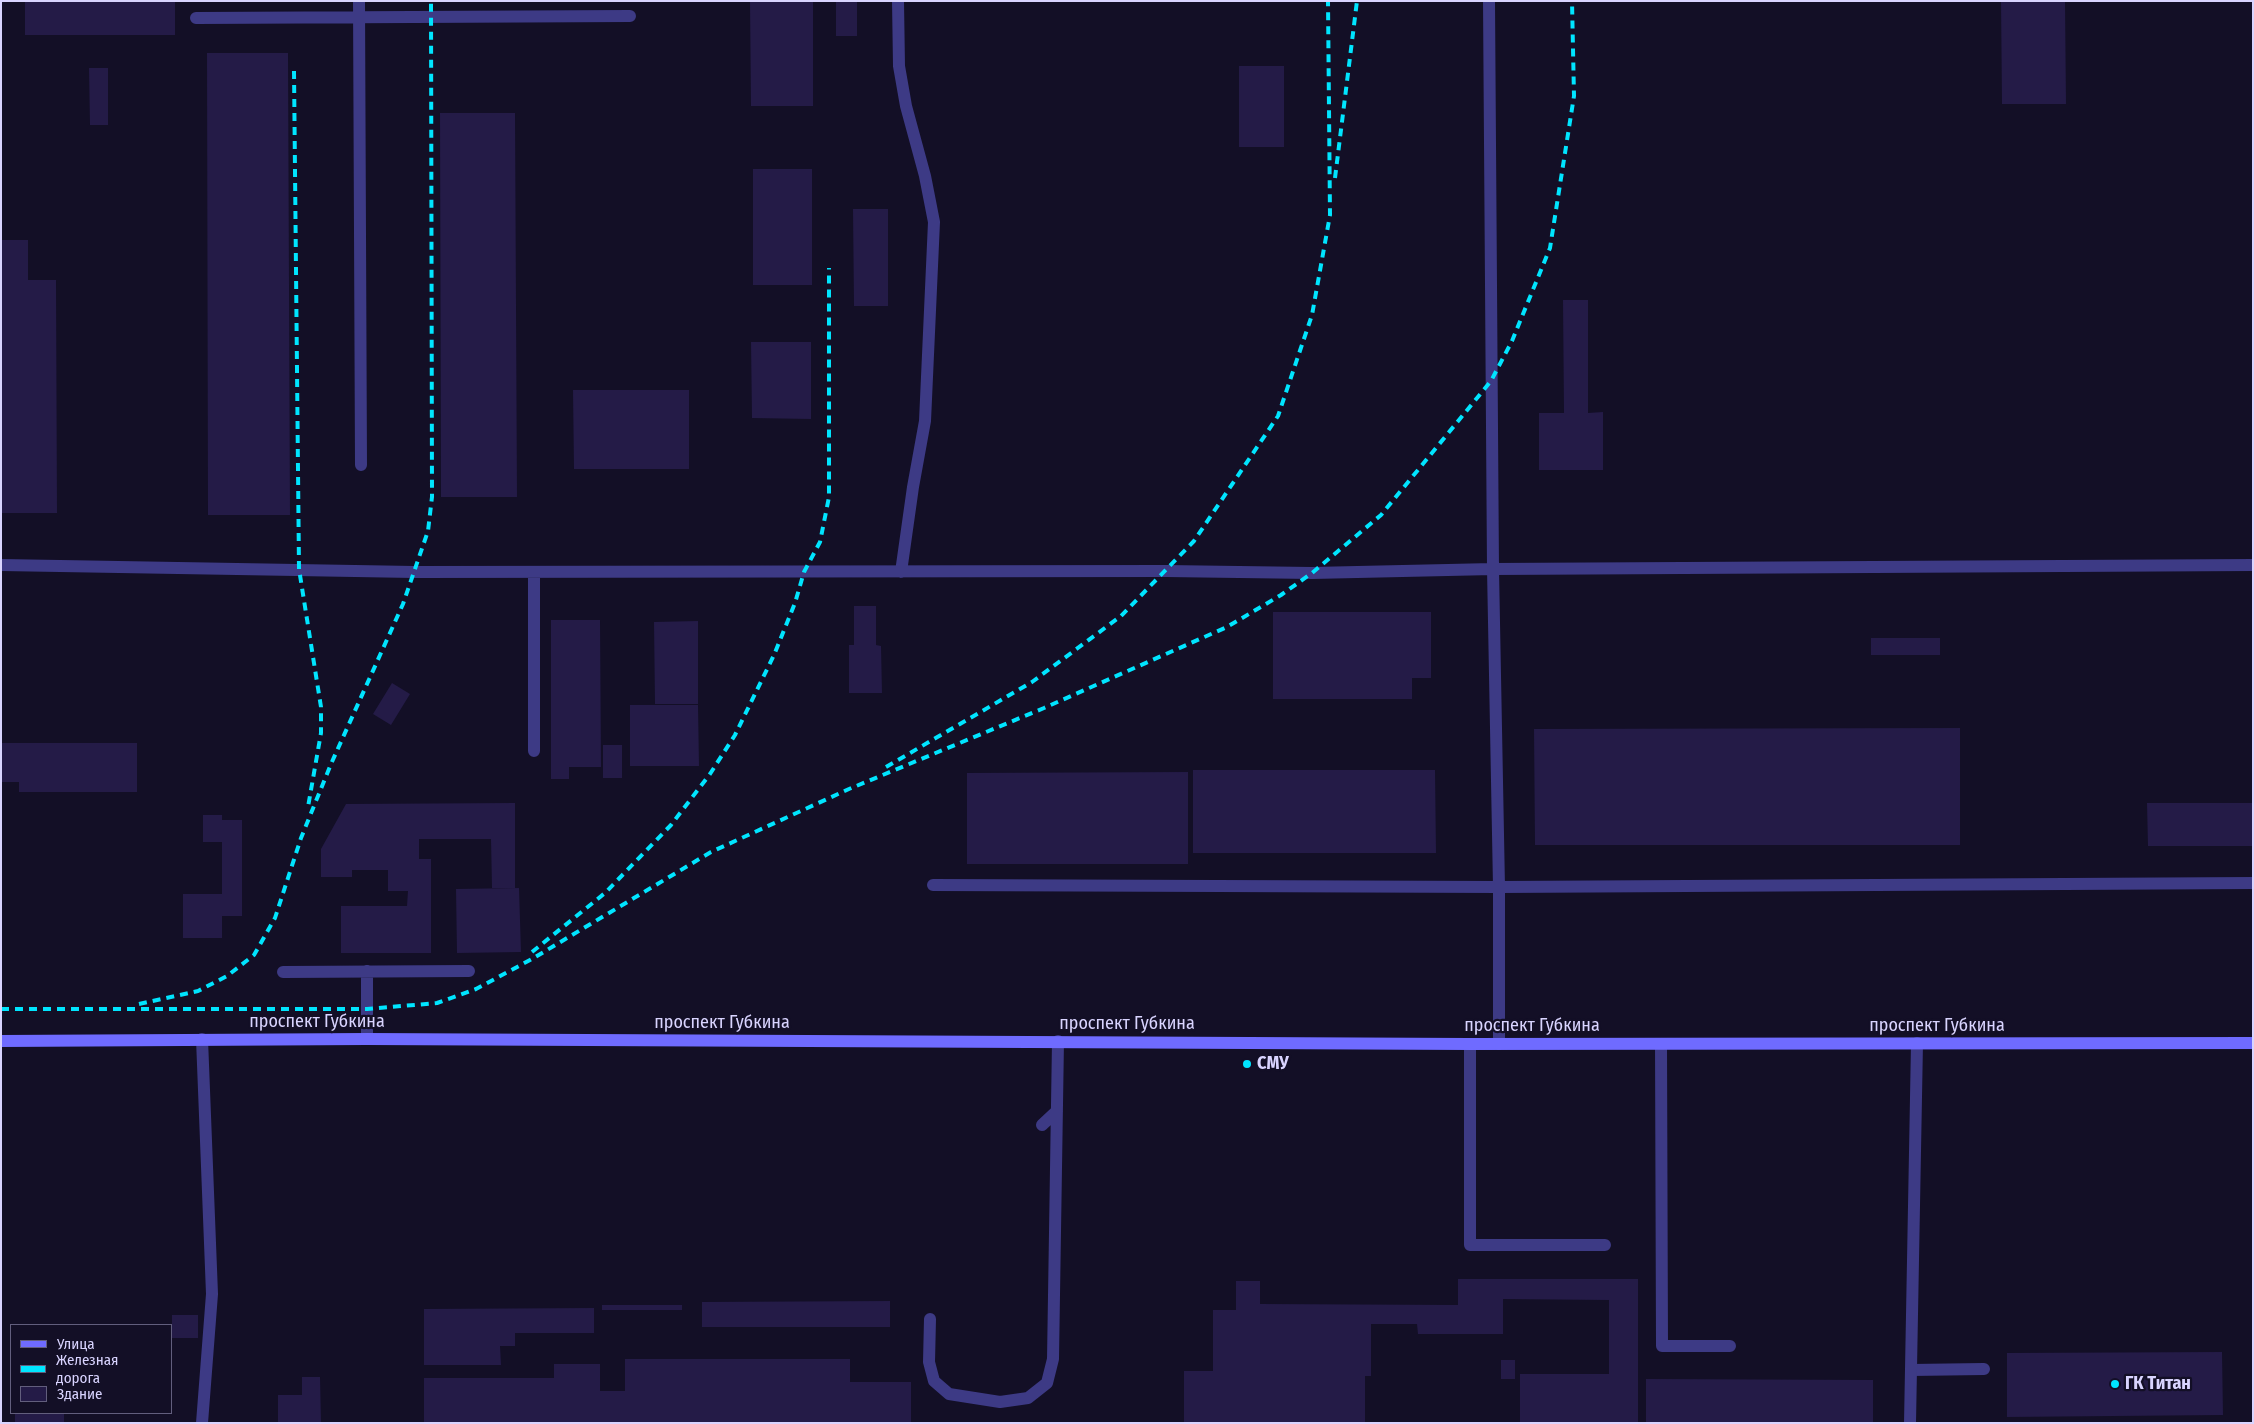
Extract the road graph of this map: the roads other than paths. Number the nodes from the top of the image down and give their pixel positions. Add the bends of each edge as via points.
1 (358, 1) edge
2 (898, 1) edge
3 (1489, 1) edge
4 (630, 16) dead end
5 (196, 18) dead end
6 (359, 18) junction
7 (361, 465) dead end
8 (1, 565) edge
9 (2253, 565) edge
10 (1492, 569) junction
11 (534, 572) junction
12 (901, 572) junction
13 (534, 751) dead end
14 (2253, 883) edge
15 (933, 885) dead end
16 (1499, 887) junction
17 (469, 971) dead end
18 (283, 972) dead end
19 (367, 972) junction
20 (202, 1039) junction
21 (367, 1039) junction
22 (1, 1041) edge
23 (1058, 1041) junction
24 (2253, 1043) edge
25 (1470, 1044) junction
26 (1499, 1044) junction
27 (1661, 1044) junction
28 (1917, 1044) junction
29 (1057, 1111) junction
30 (1042, 1125) dead end
31 (1605, 1246) dead end
32 (930, 1319) dead end
33 (1730, 1346) dead end
34 (1984, 1369) dead end
35 (1911, 1370) junction
36 (202, 1423) edge
37 (1910, 1423) edge

1 - 6 street
2 - 12 street via 899,66 934,222 925,421
3 - 10 street
4 - 6 street
5 - 6 street
6 - 7 street
8 - 11 street
9 - 10 street
10 - 12 street via 1312,573
10 - 16 street
11 - 12 street
11 - 13 street
14 - 16 street
15 - 16 street
16 - 26 street
17 - 19 street
18 - 19 street
19 - 21 street
20 - 21 main road, проспект Губкина
20 - 22 main road, проспект Губкина
20 - 36 street via 212,1294
21 - 23 main road, проспект Губкина
23 - 25 main road, проспект Губкина
23 - 29 street
24 - 28 main road, проспект Губкина
25 - 26 main road, проспект Губкина
25 - 31 street via 1470,1245
26 - 27 main road, проспект Губкина
27 - 28 main road, проспект Губкина
27 - 33 street via 1662,1346
28 - 35 street
29 - 30 street
29 - 32 street via 1053,1359 1047,1383 1028,1398 1000,1402 949,1394 934,1381 929,1362
34 - 35 street
35 - 37 street

